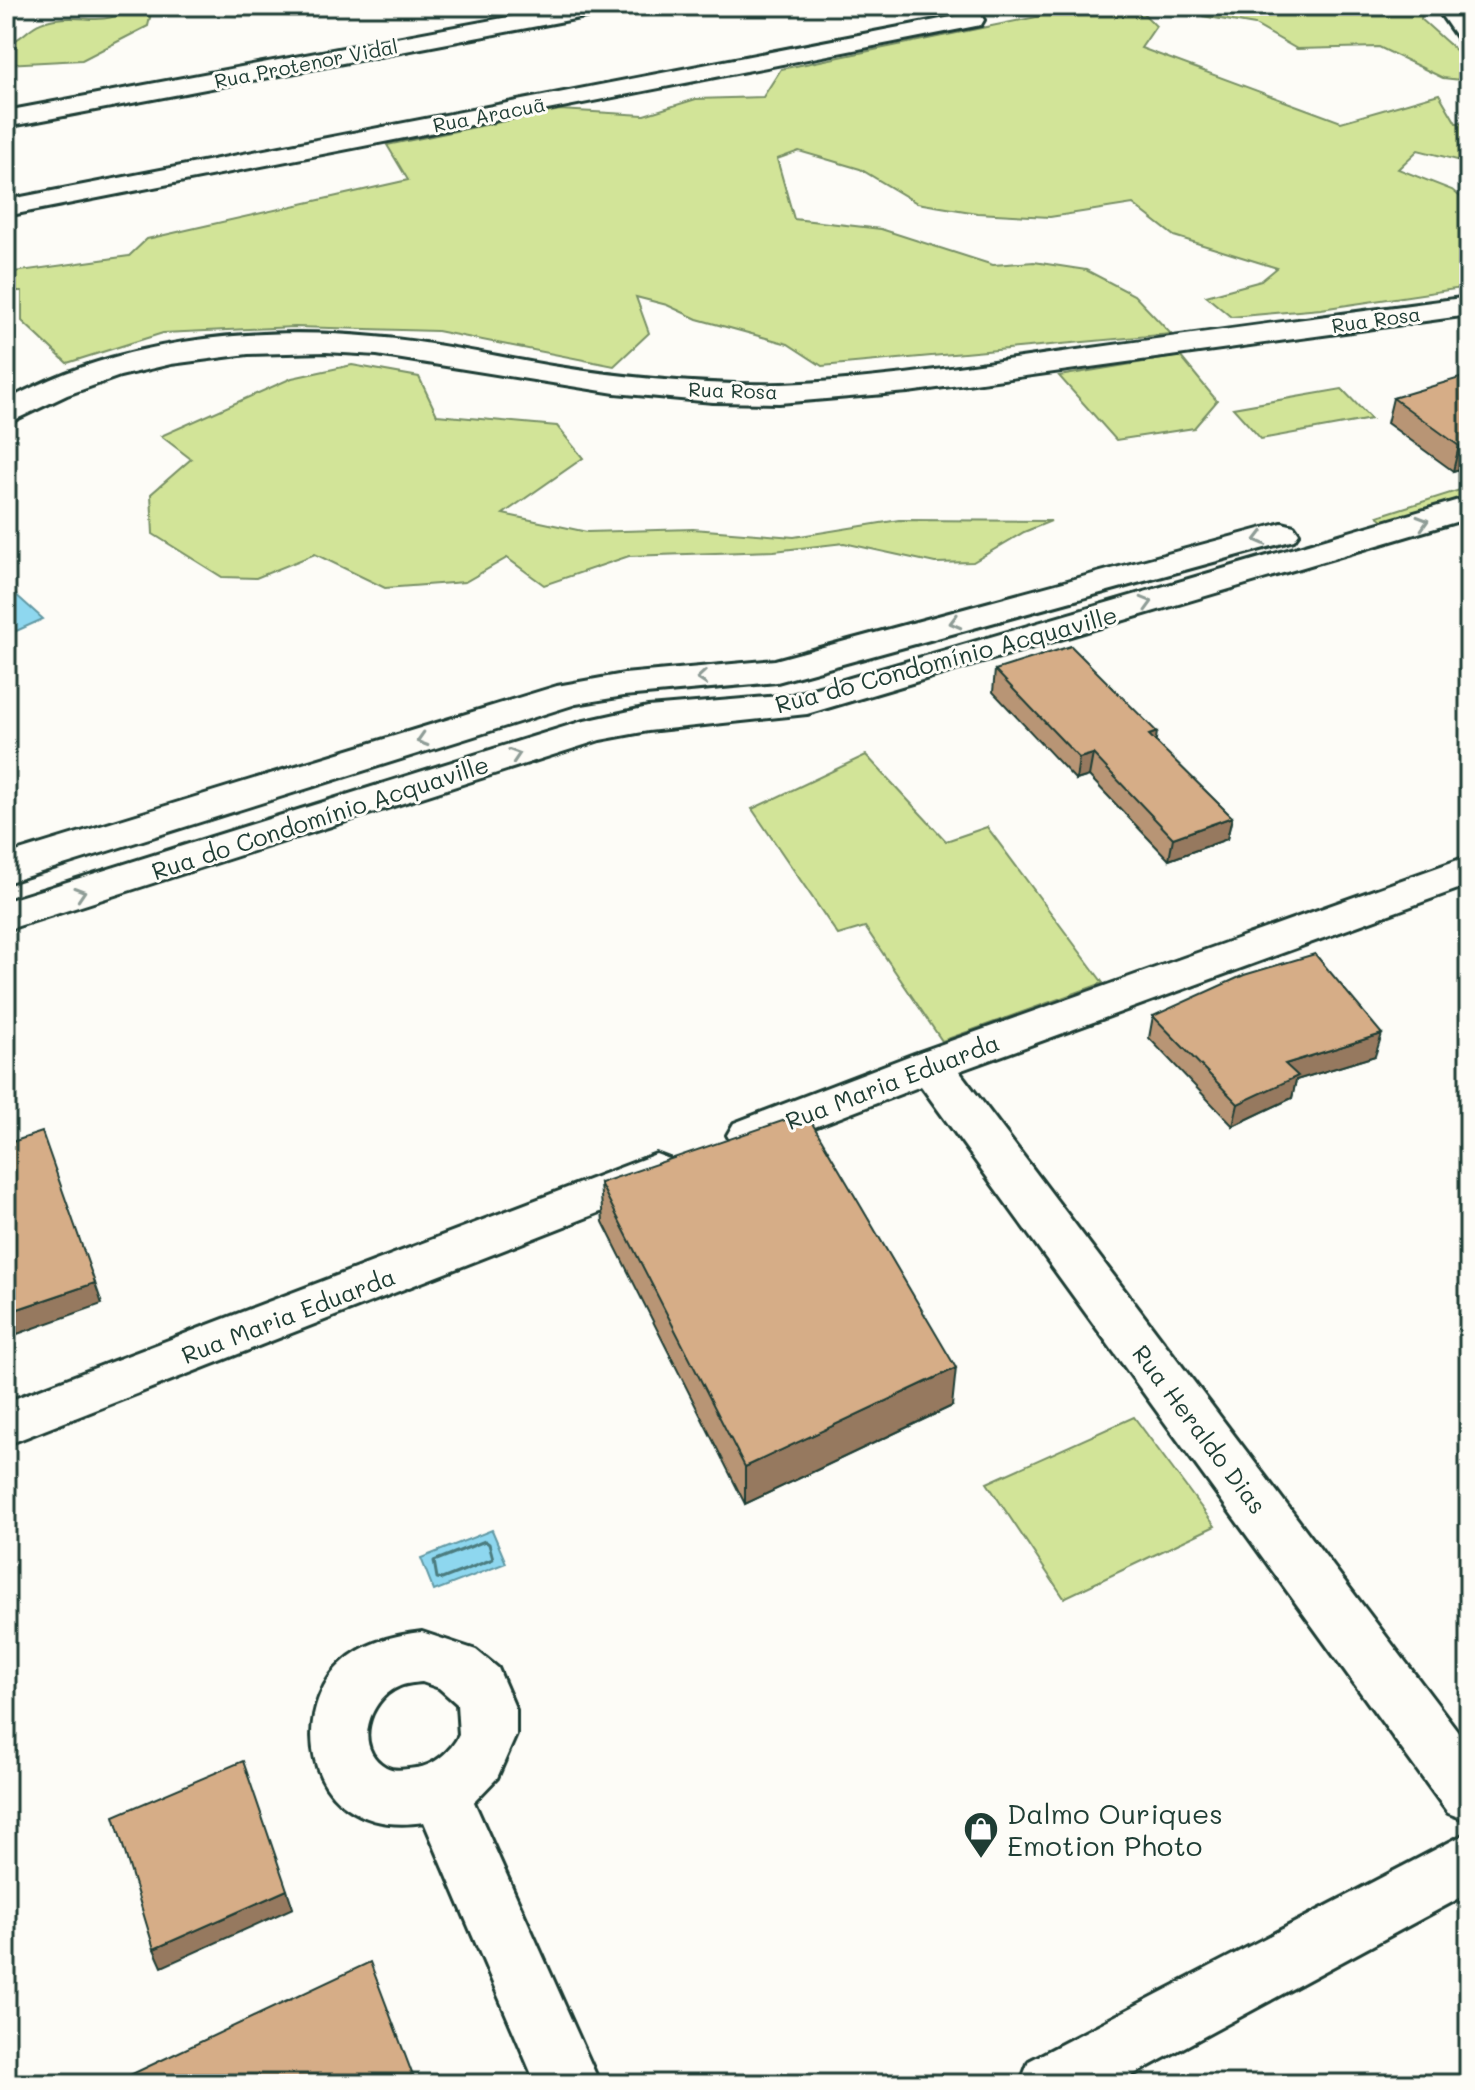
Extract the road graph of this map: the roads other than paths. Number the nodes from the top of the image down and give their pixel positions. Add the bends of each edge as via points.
1 (606, 6) edge
2 (1447, 6) edge
3 (972, 20) dead end
4 (1469, 37) edge
5 (6, 119) edge
6 (6, 208) edge
7 (1469, 306) edge
8 (6, 414) edge
9 (1469, 479) edge
10 (1469, 507) edge
11 (1372, 523) junction
12 (999, 609) junction
13 (1028, 638) junction
14 (570, 694) junction
15 (593, 730) junction
16 (228, 802) junction
17 (250, 839) junction
18 (6, 869) edge
19 (1469, 870) edge
20 (6, 916) edge
21 (930, 1065) junction
22 (6, 1424) edge
23 (440, 1791) dead end
24 (1469, 1793) edge
25 (1469, 1861) edge
26 (568, 2084) edge
27 (1052, 2084) edge

1 - 5 street, Rua Protenor Vidal
2 - 4 street
3 - 6 street, Rua Aracuã
7 - 8 street, Rua Rosa via 810,392 735,394 553,375 429,352 269,342 191,350 104,371
9 - 11 street, Rua do Condomínio Acquaville
11 -> 10 street, Rua do Condomínio Acquaville
11 -> 12 street, Rua do Condomínio Acquaville
13 -> 11 street, Rua do Condomínio Acquaville
12 - 13 street
12 -> 14 street, Rua do Condomínio Acquaville via 777,671
13 - 15 street, Rua do Condomínio Acquaville via 794,706 648,719
14 - 15 street
14 -> 16 street, Rua do Condomínio Acquaville
17 -> 15 street, Rua do Condomínio Acquaville
16 - 17 street
16 - 18 street, Rua do Condomínio Acquaville
20 -> 17 street, Rua do Condomínio Acquaville
19 - 21 street, Rua Maria Eduarda
21 - 22 street, Rua Maria Eduarda
21 - 24 street, Rua Heraldo Dias
23 - 26 street
25 - 27 street

